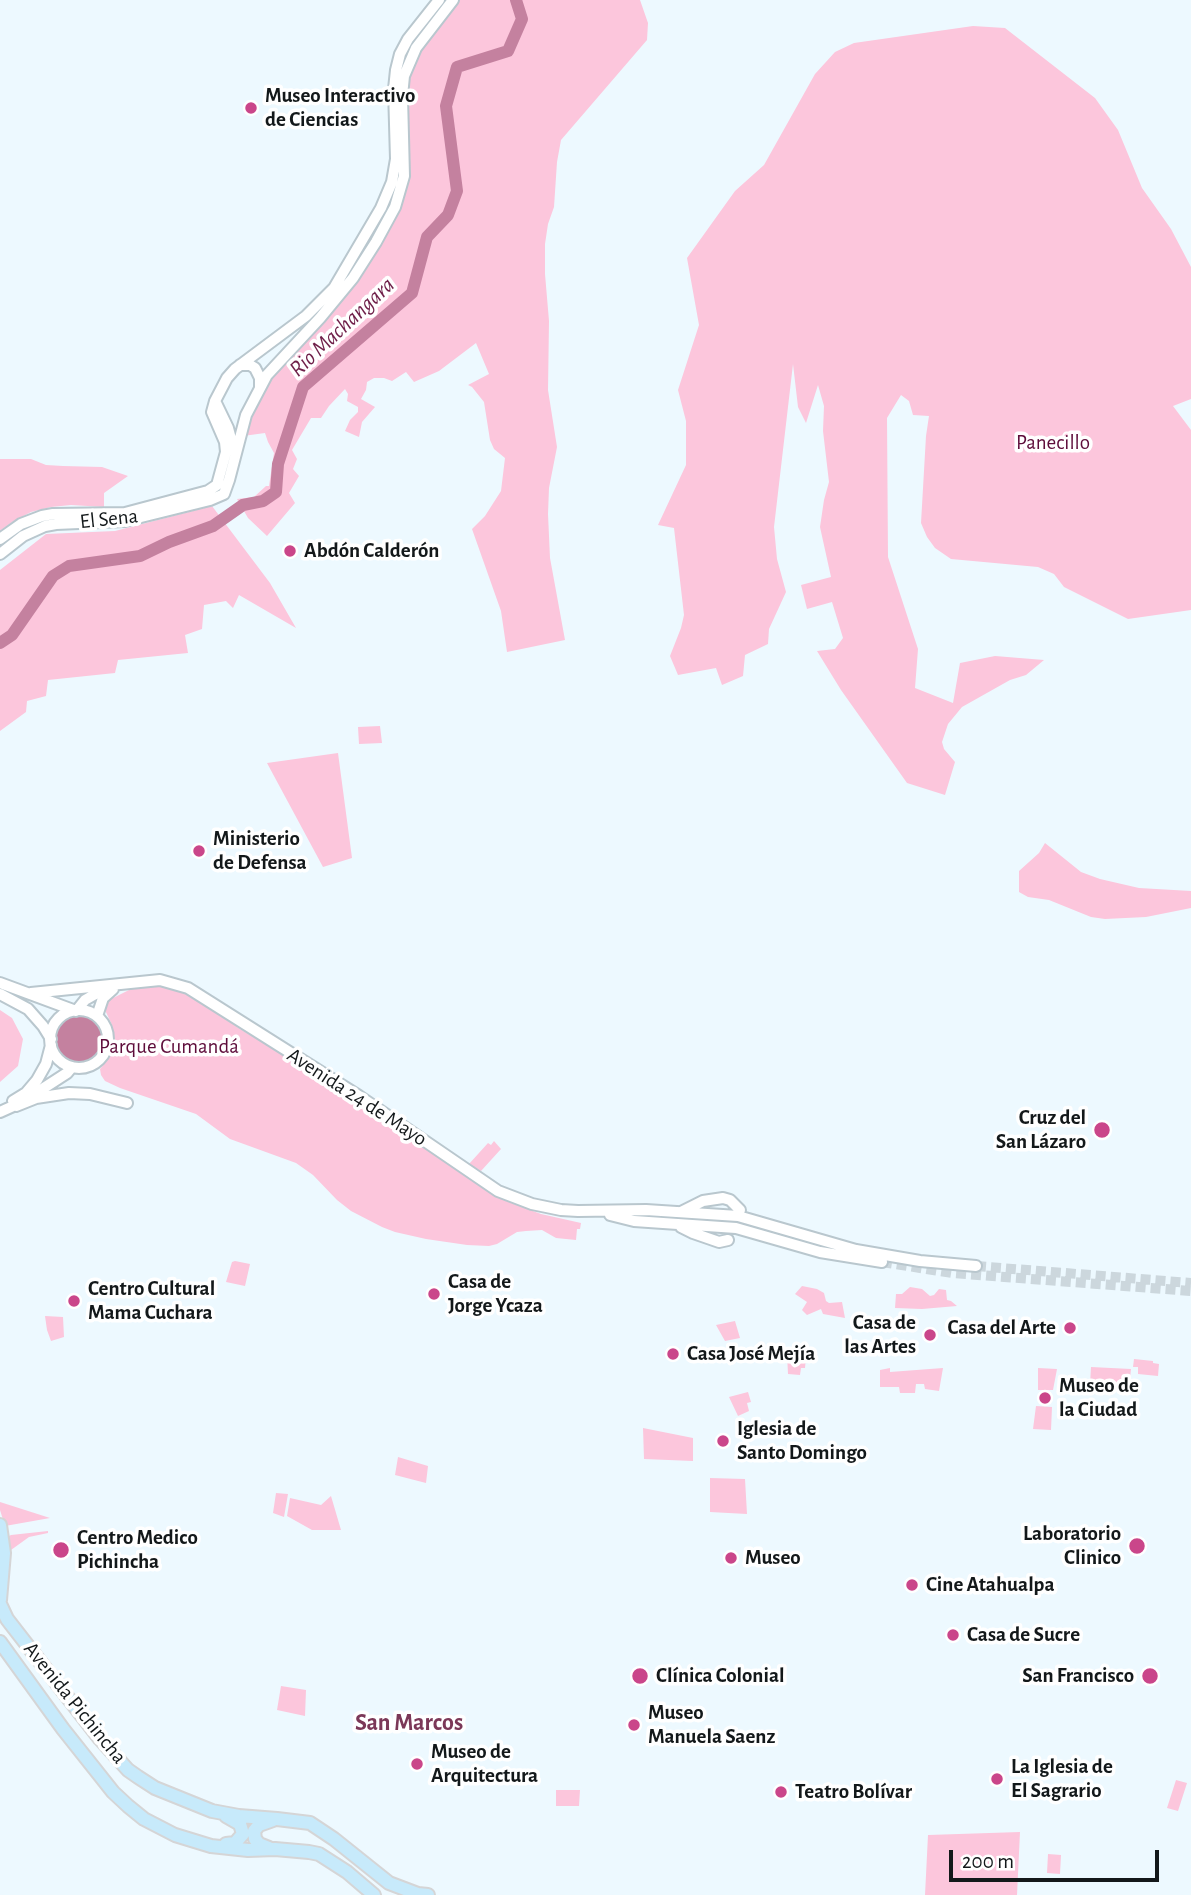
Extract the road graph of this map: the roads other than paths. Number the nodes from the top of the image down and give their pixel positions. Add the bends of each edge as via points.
1 (439, 0) edge
2 (453, 0) edge
3 (281, 335) junction
4 (292, 346) junction
5 (240, 365) junction
6 (260, 387) junction
7 (213, 406) junction
8 (235, 457) junction
9 (221, 490) junction
10 (0, 539) edge
11 (0, 554) edge
12 (0, 983) edge
13 (117, 985) junction
14 (30, 993) junction
15 (0, 994) edge
16 (76, 1010) junction
17 (97, 1016) junction
18 (51, 1042) junction
19 (72, 1067) junction
20 (127, 1103) dead end
21 (16, 1105) junction
22 (0, 1107) edge
23 (0, 1112) edge
24 (740, 1210) dead end
25 (594, 1211) junction
26 (680, 1212) junction
27 (675, 1224) junction
28 (728, 1240) dead end
29 (882, 1262) tunnel mouth
30 (976, 1266) tunnel mouth
31 (0, 1525) edge
32 (1, 1572) edge
33 (0, 1602) edge
34 (0, 1642) edge
35 (225, 1815) junction
36 (277, 1819) junction
37 (211, 1846) junction
38 (275, 1849) junction
39 (374, 1895) edge
40 (428, 1895) edge

1 - 3 main road via 400,54 394,89 396,159 393,182 381,208 334,288
2 - 4 main road via 416,48 404,76 405,169 395,207 353,278
3 - 4 main road via 275,347
3 - 5 main road
4 - 6 main road
5 - 6 main road via 255,368
5 - 7 main road via 227,378
6 - 8 main road via 246,415
7 - 8 main road via 228,428
7 - 9 main road via 226,452
8 - 9 main road
9 - 10 main road, El Sena via 125,513 42,516
9 - 11 main road, El Sena via 210,500 125,521 45,526
12 - 14 main road
13 - 14 main road, Avenida 24 de Mayo
13 - 16 main road, Avenida 24 de Mayo via 85,1000
13 - 17 main road via 106,994
13 - 25 main road, Avenida 24 de Mayo via 160,980 188,988 498,1191 532,1204
14 - 16 main road
15 - 18 main road via 28,1009
16 - 17 main road
16 - 18 main road via 58,1020
17 - 19 main road via 108,1034 105,1052 92,1065
18 - 19 main road via 59,1060
18 - 22 main road via 35,1084
19 - 21 main road
20 - 21 main road via 73,1093
21 - 23 main road
24 - 26 main road via 723,1198
25 - 26 main road, Avenida 24 de Mayo
25 - 27 main road, Avenida 24 de Mayo via 634,1221
26 - 30 main road, Avenida 24 de Mayo via 738,1216 856,1250
27 - 28 main road via 719,1242
27 - 29 main road, Avenida 24 de Mayo via 736,1228 820,1252
31 - 32 main road, Avenida Pichincha via 4,1546
32 - 33 main road, Avenida Pichincha
33 - 35 main road, Avenida Pichincha via 7,1619 128,1770 155,1788
34 - 37 main road, Avenida Pichincha via 128,1807 163,1830
35 - 36 main road, Avenida Pichincha
35 - 37 main road via 240,1824 241,1839
36 - 38 main road via 254,1831 259,1844
36 - 40 main road, Avenida Pichincha via 310,1823 389,1883
37 - 38 main road, Avenida Pichincha
38 - 39 main road, Avenida Pichincha via 319,1854

